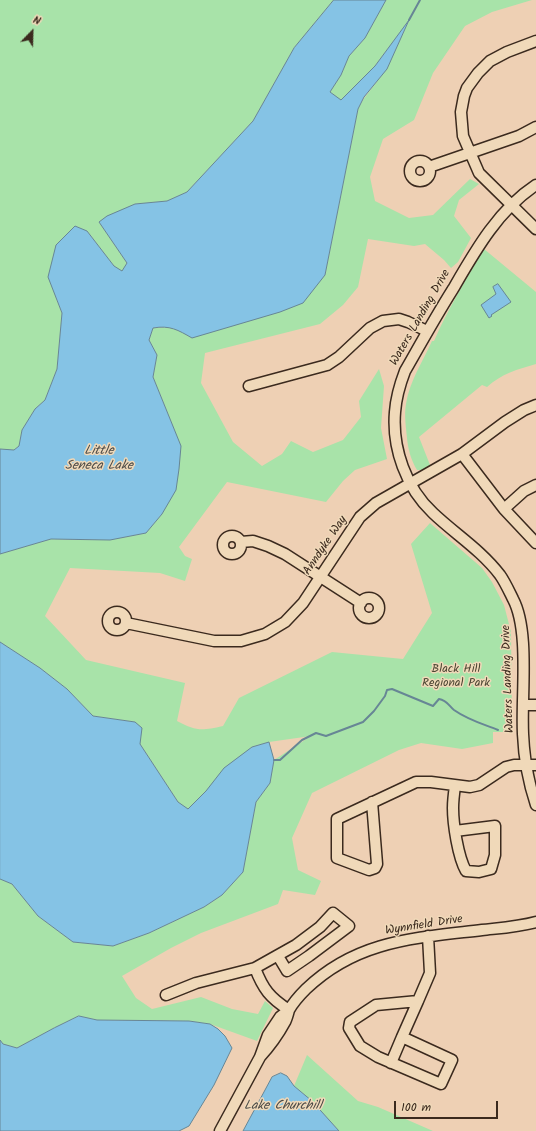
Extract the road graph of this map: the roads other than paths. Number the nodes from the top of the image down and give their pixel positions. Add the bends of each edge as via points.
1 (536, 41) edge
2 (536, 127) edge
3 (470, 153) junction
4 (429, 167) dead end
5 (536, 185) edge
6 (512, 204) junction
7 (536, 229) edge
8 (427, 332) junction
9 (249, 386) dead end
10 (536, 405) edge
11 (462, 454) junction
12 (410, 483) junction
13 (536, 485) edge
14 (504, 509) junction
15 (241, 542) dead end
16 (536, 543) edge
17 (320, 577) junction
18 (361, 603) dead end
19 (126, 623) dead end
20 (523, 705) junction
21 (536, 705) edge
22 (531, 765) edge
23 (455, 786) junction
24 (372, 802) junction
25 (536, 805) edge
26 (455, 831) junction
27 (536, 922) edge
28 (428, 936) junction
29 (278, 956) junction
30 (255, 968) junction
31 (166, 995) dead end
32 (418, 1001) junction
33 (289, 1010) junction
34 (402, 1037) junction
35 (391, 1063) junction
36 (220, 1131) edge

1 - 3 street via 490,61 468,88 461,112 463,136
2 - 3 street via 519,136
3 - 4 street
3 - 6 street via 479,173
5 - 6 street, Waters Landing Drive
6 - 7 street
6 - 8 street, Waters Landing Drive via 487,234
8 - 9 street via 408,322 383,321 370,328 328,365
8 - 12 street, Waters Landing Drive via 405,371 395,412 395,437
10 - 11 street, Anndyke Way via 505,422
11 - 12 street, Anndyke Way
11 - 14 street
12 - 17 street, Anndyke Way via 376,503 360,517
12 - 20 street, Waters Landing Drive via 433,513 479,551 500,575 514,601 523,645
13 - 14 street via 524,491
14 - 16 street
15 - 17 street via 253,541 268,546
17 - 18 street
17 - 19 street, Anndyke Way via 303,603 285,622 265,634 242,641 214,641
20 - 21 street
20 - 22 street, Waters Landing Drive via 523,733
22 - 23 street via 506,767 479,785
22 - 25 street, Waters Landing Drive via 529,785
23 - 24 street via 416,782
23 - 26 street
24 - 24 street via 337,819 337,858 370,870 377,864
26 - 26 street via 462,864 466,871 479,872 491,869 494,855 494,826
27 - 28 street, Wynnfield Drive via 521,926
28 - 32 street via 430,973
28 - 33 street, Wynnfield Drive via 392,942 343,961 309,986
29 - 29 street via 287,971 349,926 333,913 314,932
29 - 30 street
30 - 31 street via 196,983
30 - 33 street via 264,988 273,999
32 - 34 street
32 - 35 street via 376,1004 350,1022 349,1028 360,1046
33 - 36 street, Wynnfield Drive via 286,1021 271,1046 260,1057
34 - 35 street
34 - 35 street via 452,1060 441,1084

